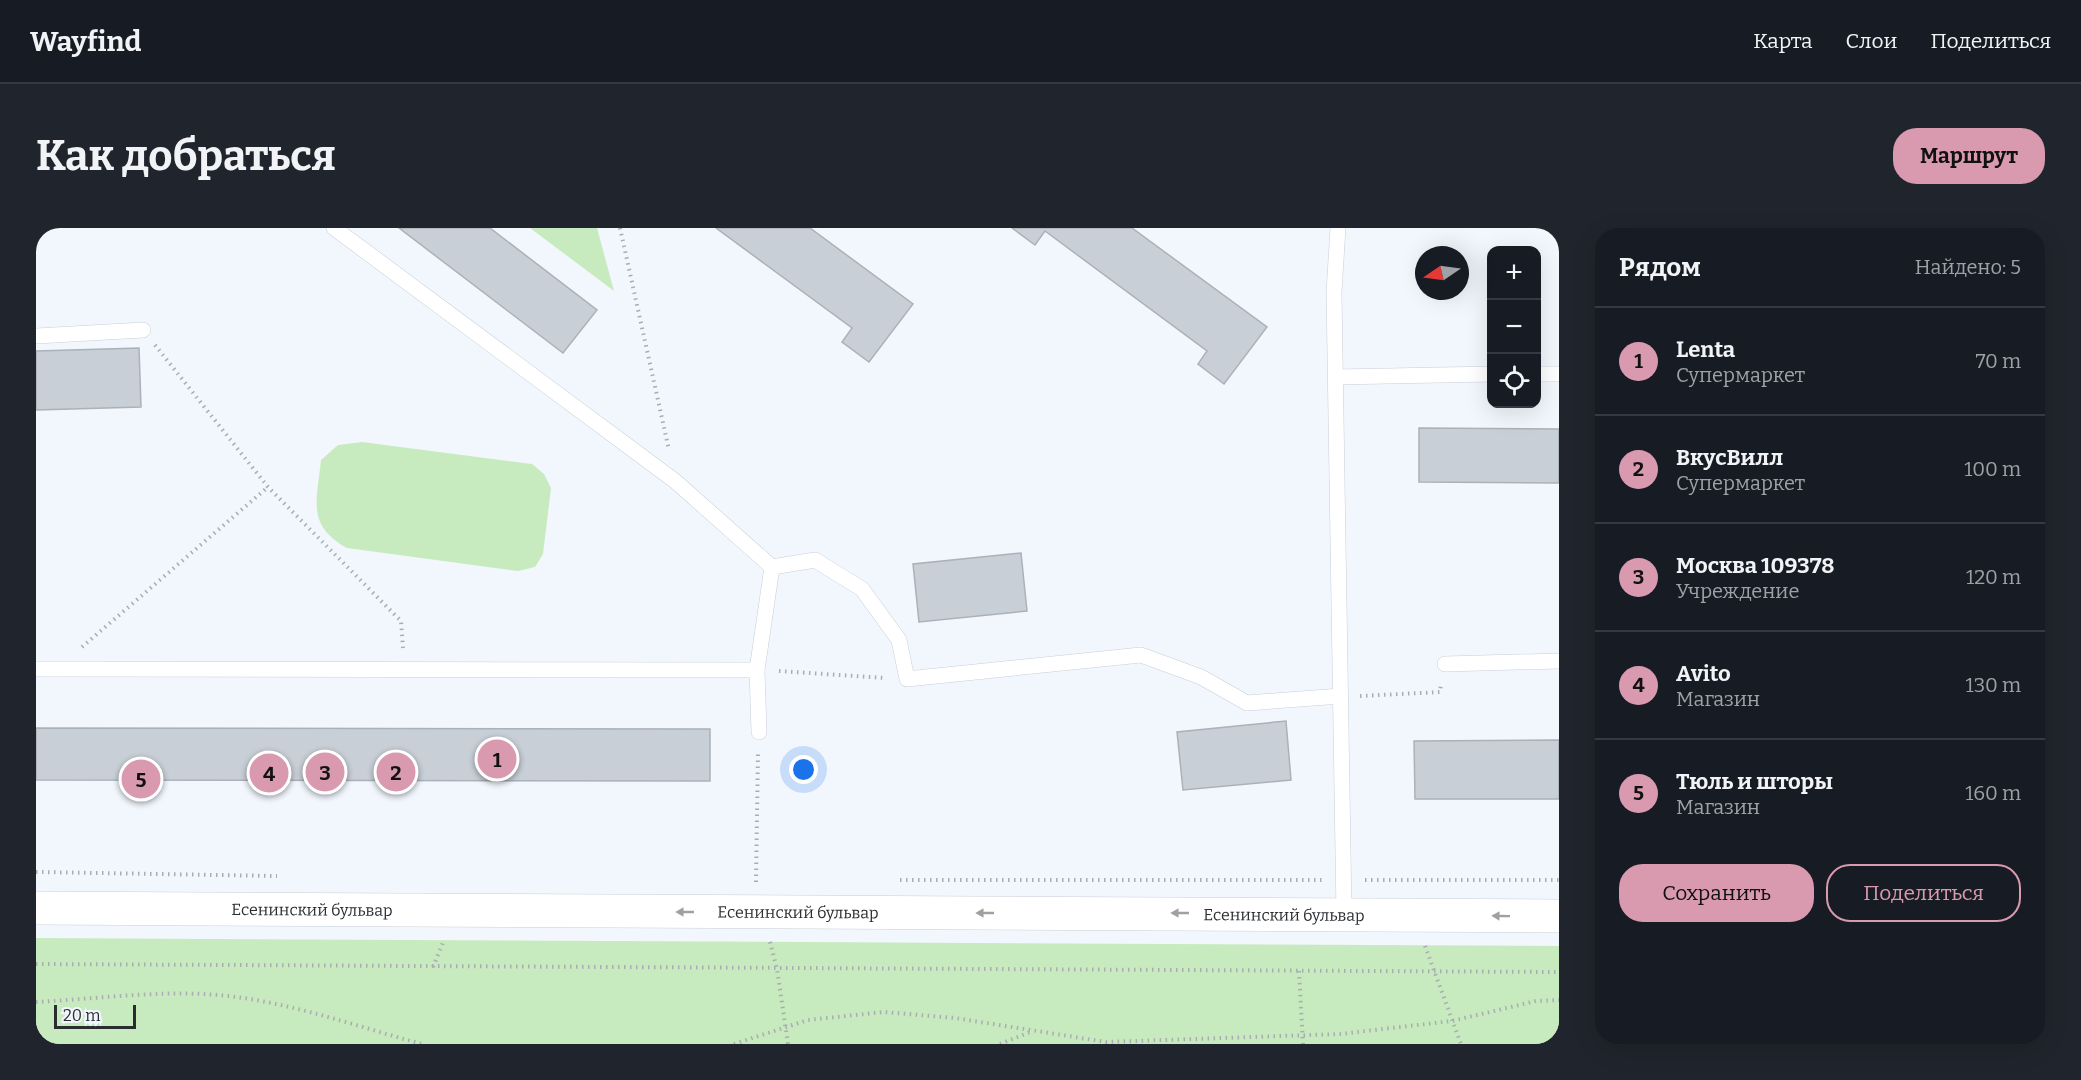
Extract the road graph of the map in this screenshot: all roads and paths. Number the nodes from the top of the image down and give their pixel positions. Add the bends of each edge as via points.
1 (334, 228) edge
2 (620, 228) edge
3 (1338, 228) edge
4 (143, 330) joint
5 (36, 336) edge
6 (1487, 374) edge
7 (1541, 374) edge
8 (1559, 374) edge
9 (1336, 377) junction
10 (675, 481) junction
11 (268, 487) junction
12 (772, 567) junction
13 (1559, 661) edge
14 (1445, 664) joint
15 (36, 669) edge
16 (56, 669) junction
17 (405, 670) junction
18 (757, 670) junction
19 (907, 679) junction
20 (1341, 696) junction
21 (759, 732) joint
22 (36, 872) edge
23 (285, 876) dead end
24 (755, 880) junction
25 (767, 880) dead end
26 (892, 880) dead end
27 (1344, 880) junction
28 (1402, 880) junction
29 (1559, 880) edge
30 (36, 908) edge
31 (762, 912) junction
32 (1344, 914) junction
33 (1413, 915) junction
34 (1559, 916) edge
35 (36, 964) edge
36 (777, 969) junction
37 (1435, 970) junction
38 (1299, 971) junction
39 (1559, 972) edge
40 (1559, 1000) edge
41 (36, 1002) edge
42 (1452, 1021) junction
43 (784, 1027) junction
44 (1031, 1031) junction
45 (1302, 1035) junction
46 (422, 1044) edge
47 (734, 1044) edge
48 (788, 1044) edge
49 (1000, 1044) edge
50 (1303, 1044) edge
51 (1461, 1044) edge

1 - 10 lane
2 - 10 path
3 - 9 lane via 1334,292
4 - 5 lane
4 - 11 path
6 - 9 lane
7 - 8 lane
9 - 20 lane
10 - 12 lane
11 - 16 path
11 - 17 path via 401,621
12 - 18 lane
12 - 19 lane via 815,560 862,589 899,640
13 - 14 lane
14 - 20 path via 1440,692
15 - 16 lane
16 - 17 lane
17 - 18 lane
18 - 19 path
18 - 21 lane
19 - 20 lane via 1141,656 1201,677 1247,703
20 - 27 lane
21 - 24 path
22 - 23 path
24 - 25 path
24 - 31 path
26 - 27 path
27 - 28 path
27 - 32 lane
28 - 29 path
28 - 33 path
31 -> 30 street, Есенинский бульвар
32 -> 31 street, Есенинский бульвар
31 - 36 path
32 - 33 street, Есенинский бульвар
34 -> 33 street, Есенинский бульвар
33 - 37 path
35 - 36 path
36 - 38 path
36 - 43 path
37 - 38 path
37 - 39 path
37 - 42 path
38 - 45 path
40 - 42 path via 1536,1001
41 - 46 path via 218,995 287,1006
42 - 45 path
42 - 51 path
43 - 44 path via 808,1020 884,1012 955,1018
43 - 47 path
43 - 48 path
44 - 45 path via 1106,1042
44 - 49 path
45 - 50 path

